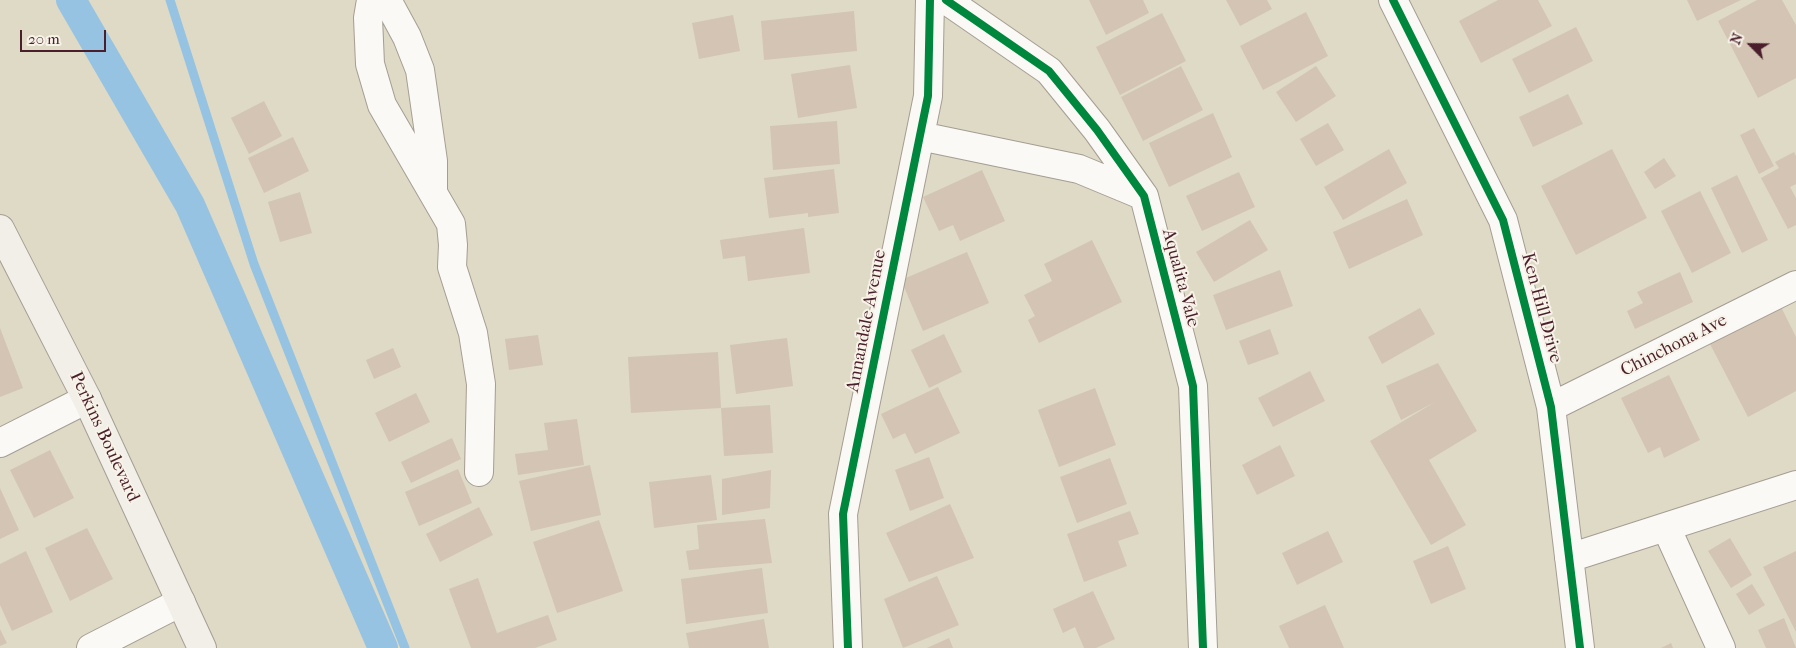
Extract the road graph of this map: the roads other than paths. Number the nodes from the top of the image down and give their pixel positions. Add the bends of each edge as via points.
1 (371, 0) edge
2 (387, 0) edge
3 (930, 0) edge
4 (946, 0) edge
5 (1392, 0) edge
6 (920, 136) junction
7 (433, 196) junction
8 (1144, 196) junction
9 (0, 229) edge
10 (1796, 284) edge
11 (87, 399) junction
12 (1552, 406) junction
13 (0, 443) edge
14 (479, 472) dead end
15 (1796, 485) edge
16 (1666, 527) junction
17 (1569, 558) junction
18 (181, 602) junction
19 (92, 648) edge
20 (202, 648) edge
21 (848, 648) edge
22 (1203, 648) edge
23 (1580, 648) edge
24 (1721, 648) edge

1 - 7 street via 368,18 370,64 382,105
2 - 7 street via 420,70 433,161
3 - 6 street, Annandale Avenue via 928,96
4 - 8 street, Aqualita Vale via 1049,71 1097,130
5 - 12 street, Ken Hill Drive via 1503,220
6 - 8 street via 1080,169
6 - 21 street, Annandale Avenue via 843,514
7 - 14 street via 451,224 452,267 473,333 481,384
8 - 22 street, Aqualita Vale via 1193,386
9 - 11 street, Perkins Boulevard
10 - 12 street, Chinchona Ave
11 - 13 street
11 - 18 street, Perkins Boulevard
12 - 17 street, Ken Hill Drive
15 - 16 street
16 - 17 street
16 - 24 street
17 - 23 street, Ken Hill Drive
18 - 19 street
18 - 20 street, Perkins Boulevard

